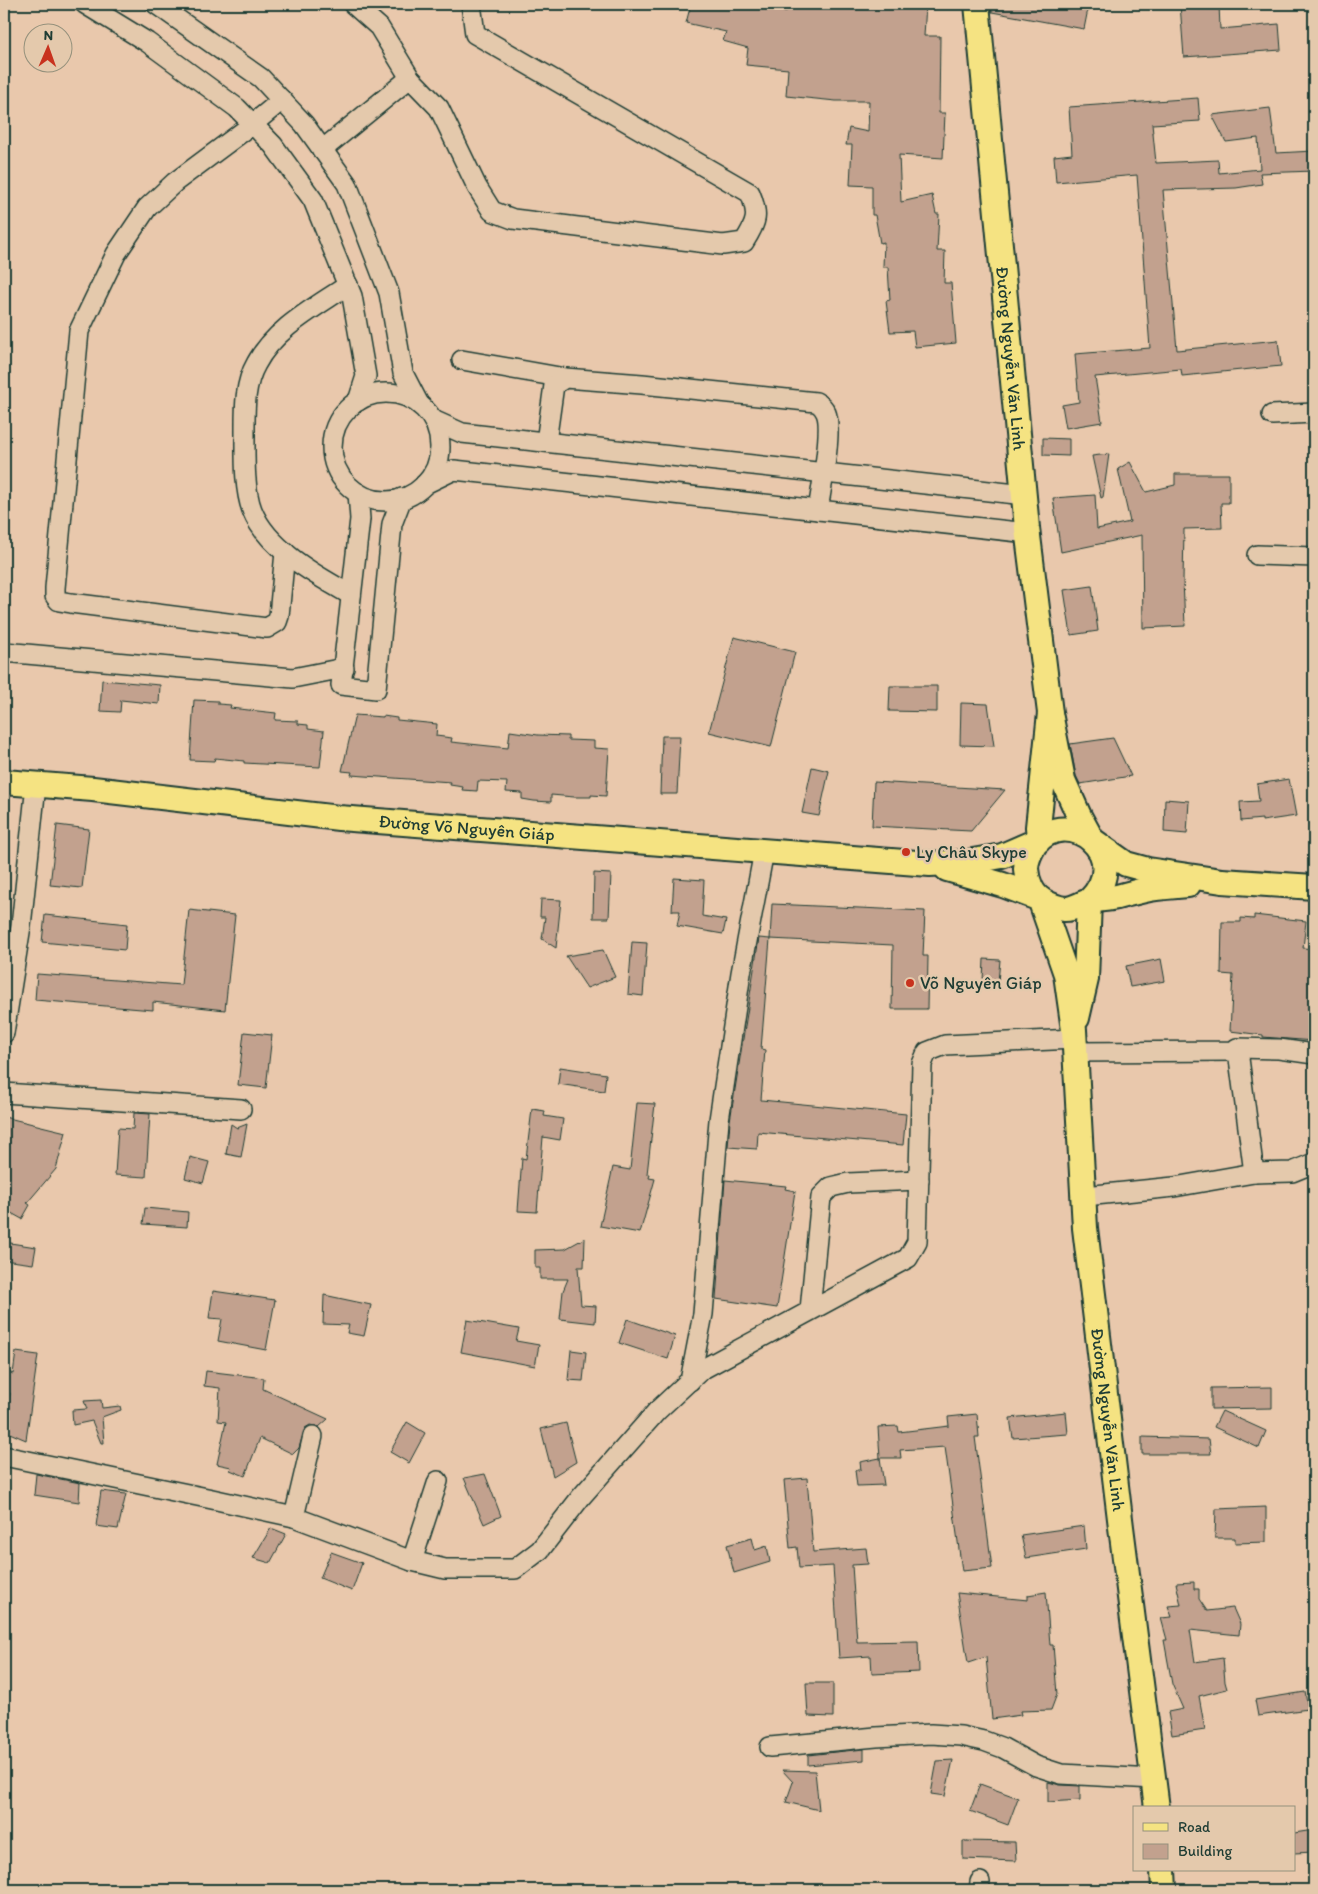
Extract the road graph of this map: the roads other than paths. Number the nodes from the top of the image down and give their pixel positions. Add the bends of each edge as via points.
1 (85, 4) edge
2 (156, 4) edge
3 (353, 4) edge
4 (471, 4) edge
5 (977, 4) edge
6 (410, 78) junction
7 (282, 100) junction
8 (253, 124) junction
9 (322, 150) junction
10 (348, 285) junction
11 (462, 360) dead end
12 (565, 378) junction
13 (358, 401) junction
14 (418, 402) junction
15 (1314, 413) edge
16 (1272, 415) dead end
17 (433, 420) junction
18 (546, 442) junction
19 (824, 472) junction
20 (426, 484) junction
21 (358, 493) junction
22 (1026, 495) junction
23 (402, 498) junction
24 (818, 510) junction
25 (1028, 533) junction
26 (285, 552) junction
27 (1257, 555) dead end
28 (1314, 557) edge
29 (352, 595) junction
30 (4, 652) edge
31 (344, 668) junction
32 (1050, 713) junction
33 (4, 782) edge
34 (36, 785) junction
35 (1039, 840) junction
36 (1092, 840) junction
37 (764, 851) junction
38 (930, 864) junction
39 (1222, 881) junction
40 (1314, 887) edge
41 (1040, 899) junction
42 (1089, 901) junction
43 (4, 1033) edge
44 (1074, 1040) junction
45 (1238, 1051) junction
46 (1314, 1054) edge
47 (4, 1093) edge
48 (241, 1109) dead end
49 (1314, 1163) edge
50 (1254, 1173) junction
51 (919, 1180) junction
52 (1085, 1196) junction
53 (810, 1310) junction
54 (690, 1381) junction
55 (313, 1436) dead end
56 (4, 1456) edge
57 (438, 1482) dead end
58 (294, 1517) junction
59 (412, 1561) junction
60 (770, 1747) dead end
61 (1154, 1779) junction
62 (1157, 1806) edge
63 (1162, 1872) edge
64 (1164, 1890) edge

1 - 8 street via 147,42 237,108
2 - 7 street via 260,78
3 - 6 street via 378,27
4 - 6 street via 475,34 750,193 756,208 754,227 744,242 723,245 513,219 492,211 476,187 439,108
5 - 22 main road, Đường Nguyễn Văn Linh
6 - 9 street
7 - 8 street
7 - 9 street
8 - 10 street via 273,145 313,200
8 - 26 street via 175,182 147,208 116,254 79,331 55,596 59,601 71,603 267,628 277,622 279,616
9 - 14 street via 347,184 389,293 403,373
10 - 13 street via 366,376
10 - 26 street via 291,324 274,340 250,379 245,402 244,469 252,509 261,527
11 - 12 street
12 - 18 street via 554,385
12 - 19 street via 816,402 826,412 829,423
13 - 14 street via 384,392 401,394
13 - 21 street via 340,417 332,450 340,474
14 - 17 street
15 - 16 street
17 - 18 street via 462,432
17 - 20 street via 439,432 441,451 436,469
18 - 19 street
19 - 22 street
19 - 24 street
20 - 23 street
20 - 24 street via 454,470
21 - 23 street via 374,499
21 - 29 street via 360,520
22 - 25 main road, Đường Nguyễn Văn Linh
23 - 31 street via 392,524 376,689 341,685
24 - 25 street
25 - 32 main road, Đường Nguyễn Văn Linh
26 - 29 street via 309,571
27 - 28 street
29 - 31 street
30 - 31 street via 294,678
32 - 35 main road, Đường Nguyễn Văn Linh
32 - 36 main road, Đường Nguyễn Văn Linh via 1063,780
33 - 34 main road, Đường Võ Nguyên Giáp
34 - 37 main road, Đường Võ Nguyên Giáp via 339,818
34 - 43 street via 21,926
35 - 36 main road via 1051,832 1064,830 1077,831
35 - 38 main road, Đường Võ Nguyên Giáp via 1002,856
35 - 41 main road via 1026,863 1031,889
36 - 39 main road via 1126,864
36 - 42 main road via 1103,856 1105,869 1101,887
37 - 38 main road, Đường Võ Nguyên Giáp
37 - 54 street via 720,1110 703,1314
38 - 41 main road, Đường Võ Nguyên Giáp
39 - 40 main road
39 - 42 main road via 1149,889
41 - 42 main road via 1065,909
41 - 44 main road, Đường Nguyễn Văn Linh via 1066,974
42 - 44 main road, Đường Nguyễn Văn Linh via 1086,979
44 - 45 street
44 - 51 street via 945,1045 926,1052 922,1064
44 - 52 main road, Đường Nguyễn Văn Linh
45 - 46 street via 1237,1048 1280,1049
45 - 50 street
47 - 48 street
49 - 50 street via 1292,1172
50 - 52 street via 1174,1187
51 - 53 street via 918,1242 908,1258
51 - 53 street via 848,1183 831,1187 822,1197
52 - 61 main road, Đường Nguyễn Văn Linh via 1085,1228
53 - 54 street via 701,1370
54 - 59 street via 656,1411 540,1550 515,1569 445,1568
55 - 58 street
56 - 58 street
57 - 59 street
58 - 59 street
60 - 61 street via 931,1734 961,1736 1003,1748 1036,1766 1061,1774
61 - 62 main road, Đường Nguyễn Văn Linh
63 - 64 main road

